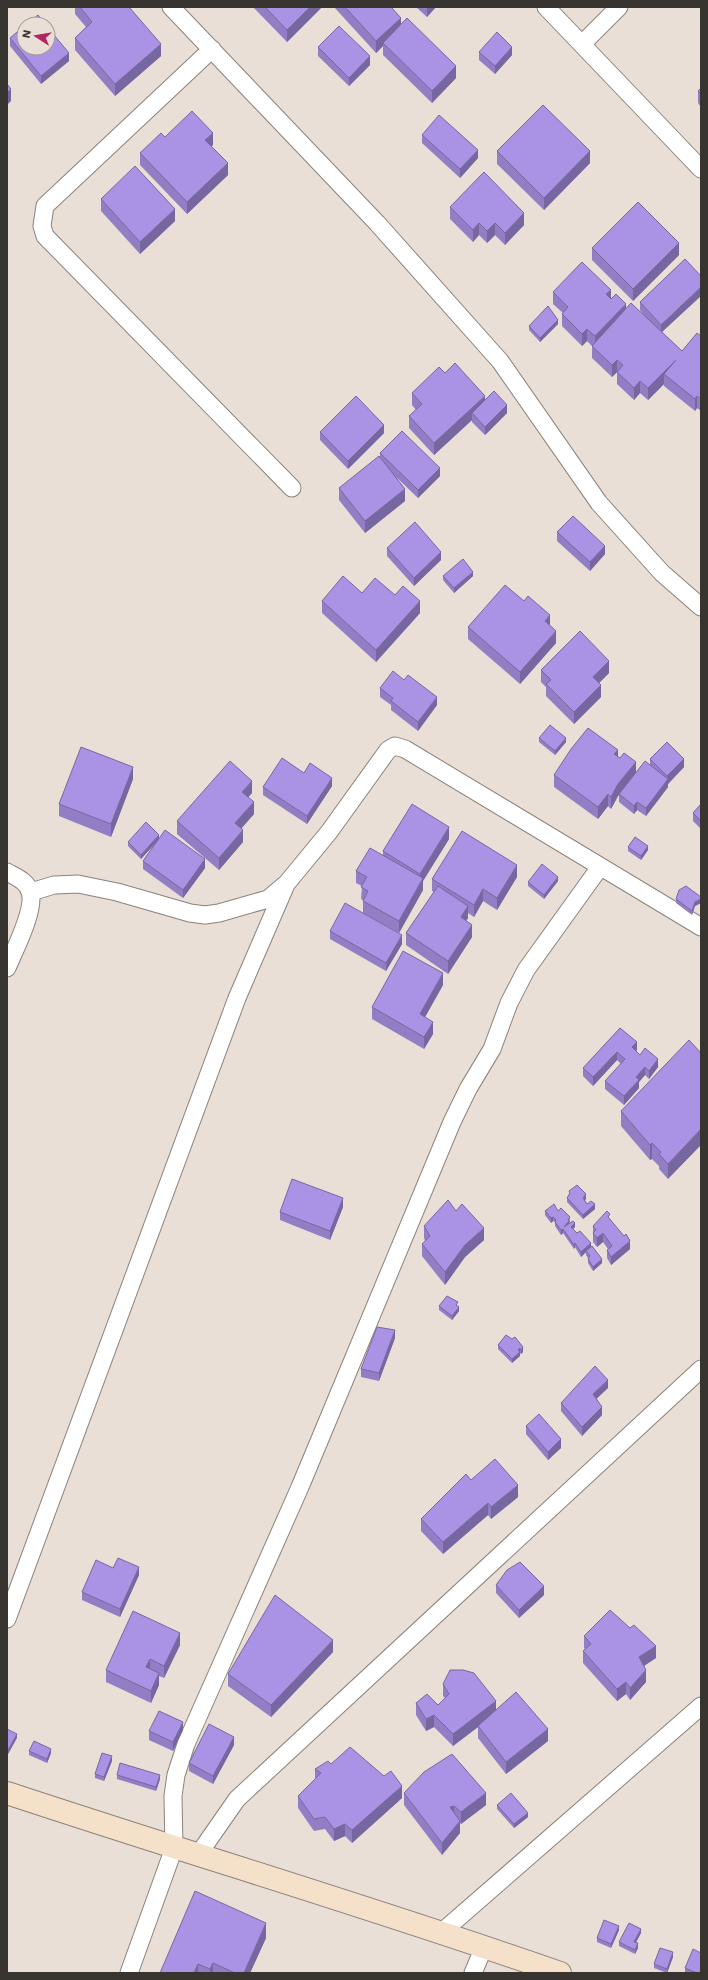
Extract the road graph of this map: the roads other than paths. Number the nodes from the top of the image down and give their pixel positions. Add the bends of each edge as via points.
1 (171, 7) edge
2 (546, 7) edge
3 (619, 7) edge
4 (582, 44) junction
5 (212, 49) junction
6 (701, 169) edge
7 (292, 488) dead end
8 (701, 607) edge
9 (600, 866) junction
10 (7, 872) edge
11 (287, 883) junction
12 (31, 892) junction
13 (701, 927) edge
14 (7, 968) edge
15 (701, 1369) edge
16 (7, 1619) edge
17 (701, 1706) edge
18 (7, 1792) edge
19 (174, 1848) junction
20 (198, 1855) junction
21 (442, 1932) junction
22 (484, 1947) junction
23 (129, 1973) edge
24 (473, 1973) edge
25 (560, 1973) edge

1 - 5 street
2 - 4 street
3 - 4 street
4 - 6 street
5 - 7 street via 45,206 42,226 45,236
5 - 8 street via 377,223 500,361 600,502 662,573
9 - 11 street via 405,749 395,746 388,750 329,832
9 - 13 street
9 - 19 street via 526,970 509,1003 492,1049 452,1122 300,1487 186,1744 176,1775 173,1796
10 - 12 street via 26,884
11 - 12 street via 268,899 205,915 78,884 54,885
11 - 16 street via 237,998
12 - 14 street via 29,913
15 - 20 street via 237,1799
17 - 21 street
18 - 19 street
19 - 20 street
19 - 23 street
20 - 21 street
21 - 22 street
22 - 24 street
22 - 25 street

